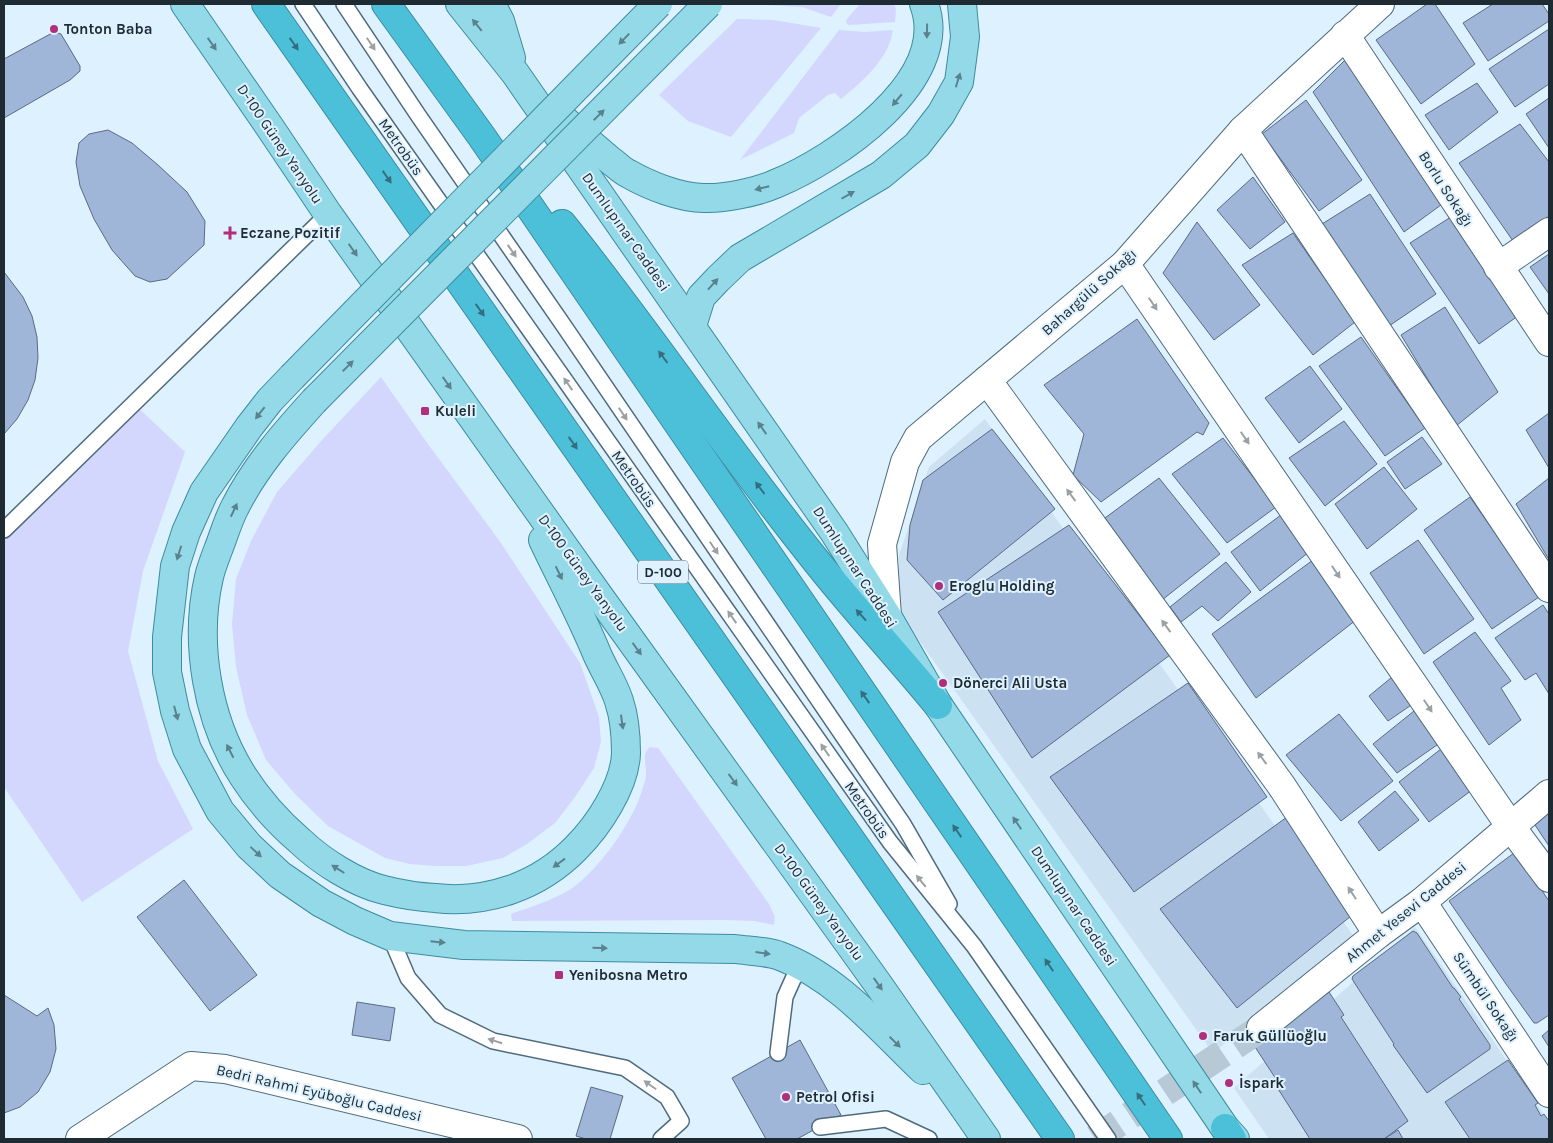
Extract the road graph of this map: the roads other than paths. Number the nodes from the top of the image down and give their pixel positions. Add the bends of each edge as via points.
1 (184, 4) edge
2 (266, 4) edge
3 (304, 4) edge
4 (344, 4) edge
5 (386, 4) edge
6 (460, 4) edge
7 (491, 4) edge
8 (658, 4) edge
9 (708, 4) edge
10 (924, 4) edge
11 (962, 4) edge
12 (1380, 4) edge
13 (1345, 35) junction
14 (515, 73) junction
15 (1243, 130) junction
16 (482, 137) junction
17 (328, 214) junction
18 (1549, 232) edge
19 (1126, 264) junction
20 (1498, 267) junction
21 (692, 326) junction
22 (1549, 342) edge
23 (987, 380) junction
24 (507, 467) junction
25 (4, 530) edge
26 (1549, 588) edge
27 (887, 616) junction
28 (938, 705) junction
29 (1549, 794) edge
30 (1511, 827) junction
31 (1549, 878) edge
32 (382, 890) junction
33 (1422, 902) junction
34 (1378, 934) junction
35 (390, 936) junction
36 (974, 946) junction
37 (806, 968) junction
38 (1262, 1028) tunnel mouth
39 (778, 1053) dead end
40 (1549, 1093) edge
41 (967, 1112) junction
42 (820, 1127) dead end
43 (1231, 1135) edge
44 (80, 1139) edge
45 (518, 1139) edge
46 (661, 1139) edge
47 (929, 1139) edge
48 (986, 1139) edge
49 (1060, 1139) edge
50 (1108, 1139) edge
51 (1168, 1139) edge

1 -> 17 main road, D-100 Güney Yanyolu
2 -> 49 highway, D-100
36 -> 3 lane, Metrobüs via 884,834 360,89
4 -> 36 lane, Metrobüs via 902,824
5 - 16 highway
14 -> 6 main road, Dumlupınar Caddesi
7 - 14 main road via 500,21
8 -> 35 main road, bridge via 270,400 204,492 175,566 167,637 168,672 175,711 187,749 220,811 249,846 280,875 321,903
32 -> 9 main road, bridge via 312,853 268,810 242,775 223,738 202,653 209,575 235,507 286,432 314,400
10 -> 14 main road via 928,38 922,58 909,84 890,107 838,150 805,170 773,185 727,197 677,194 628,174 586,141
21 -> 11 main road via 701,297 740,258 882,175 917,145 941,114 959,82 965,38
12 - 13 street, Bahargülü Sokağı
13 - 15 street, Bahargülü Sokağı
13 - 20 street, Borlu Sokağı
14 - 21 main road, Dumlupınar Caddesi
15 - 19 street, Bahargülü Sokağı
15 - 26 street
28 -> 16 highway via 812,557 610,283 555,215
51 -> 16 highway
17 -> 24 main road, D-100 Güney Yanyolu
17 - 25 lane
18 - 20 street
19 - 23 street, Bahargülü Sokağı
19 -> 30 street
20 - 22 street, Borlu Sokağı
27 -> 21 main road, Dumlupınar Caddesi via 834,532
23 - 27 street, Bahargülü Sokağı via 918,438 905,462 882,544
34 -> 23 street via 1281,785
24 -> 32 main road via 619,702 626,754 622,772 604,813 589,835 568,856 538,878 507,892 481,898 451,900
24 -> 41 main road, D-100 Güney Yanyolu
27 - 28 main road, Dumlupınar Caddesi
43 -> 28 main road, Dumlupınar Caddesi
29 - 30 street, Ahmet Yesevi Caddesi
30 - 31 street
30 - 33 street, Ahmet Yesevi Caddesi
32 - 35 main road
33 - 34 street, Ahmet Yesevi Caddesi
33 - 40 street, Sümbül Sokağı
34 - 38 street, Ahmet Yesevi Caddesi
35 -> 37 main road via 464,945 735,949 778,955
46 -> 35 lane via 681,1121 667,1097 625,1068 493,1041 440,1015 408,978
36 - 50 lane, Metrobüs
37 - 39 lane via 794,977 785,997
37 -> 41 main road via 838,989
41 - 48 main road, D-100 Güney Yanyolu
42 - 47 lane via 886,1119
44 - 45 street, Bedri Rahmi Eyüboğlu Caddesi via 191,1066 224,1069

